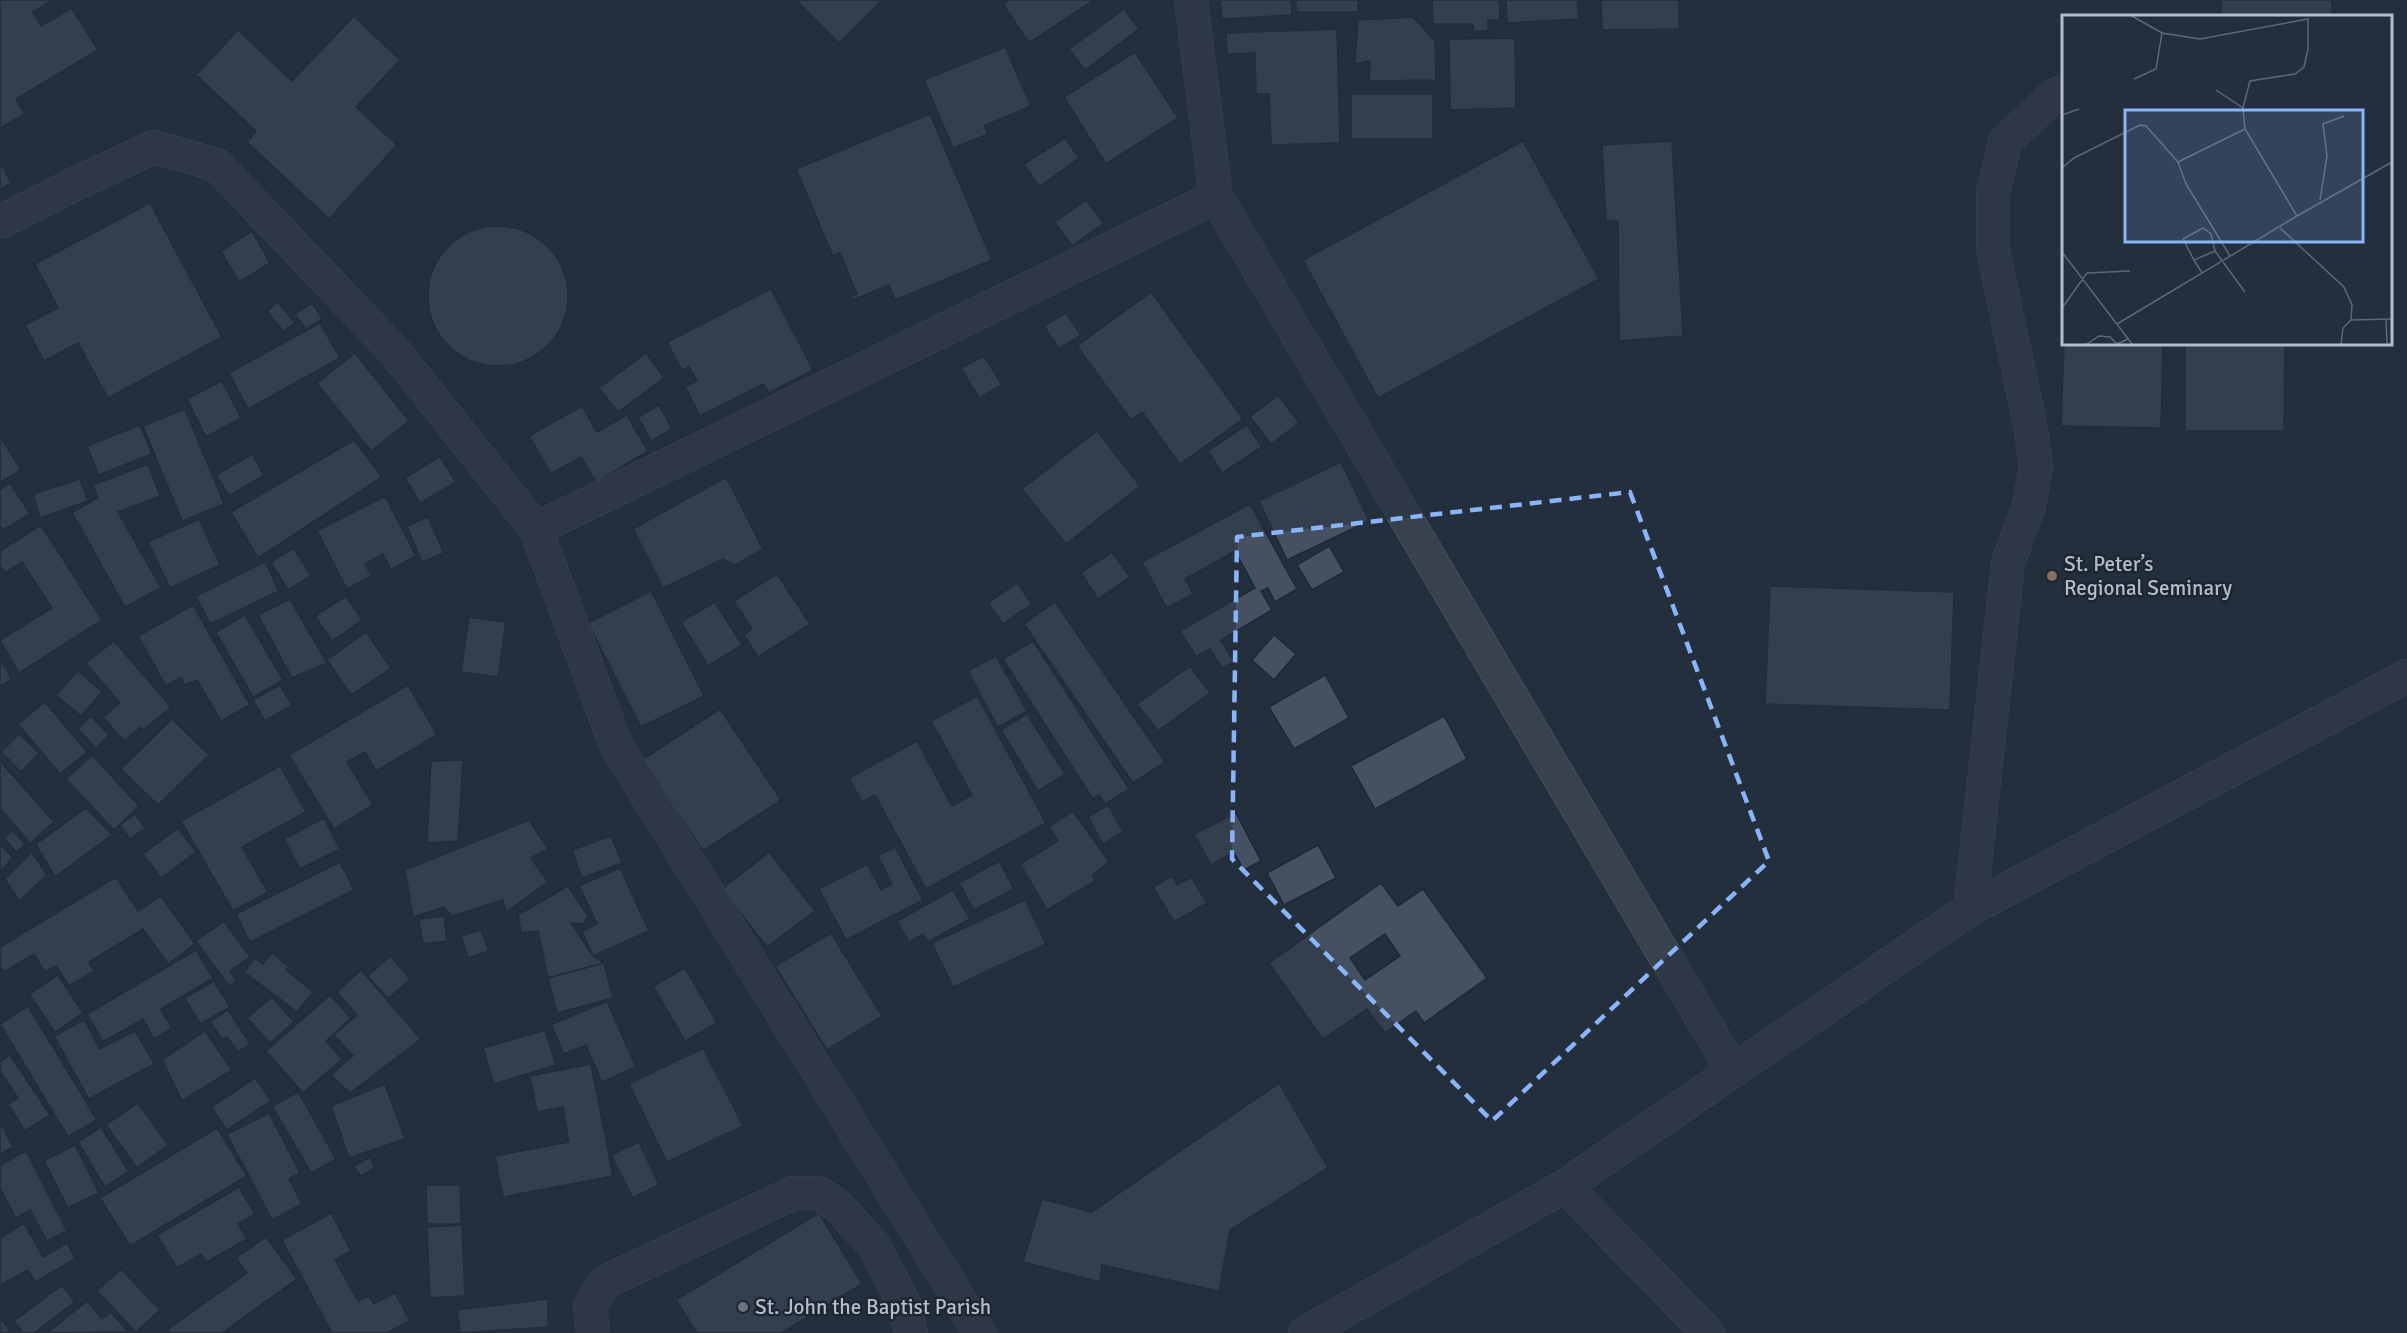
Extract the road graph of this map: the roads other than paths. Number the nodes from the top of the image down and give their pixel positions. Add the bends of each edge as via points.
1 (1191, 0) edge
2 (2062, 94) edge
3 (1216, 197) junction
4 (0, 222) edge
5 (536, 529) junction
6 (2407, 676) edge
7 (1970, 909) junction
8 (1733, 1071) junction
9 (1565, 1186) junction
10 (593, 1333) edge
11 (911, 1333) edge
12 (980, 1333) edge
13 (1305, 1333) edge
14 (1708, 1333) edge

1 - 3 street
2 - 7 street via 2052,96 2005,142 1994,194 1994,250 2036,467 2029,505 2008,563
3 - 5 street
3 - 8 street
4 - 5 street via 154,147 217,165 395,352
5 - 12 street via 616,745
6 - 7 street
7 - 8 street
8 - 9 street
9 - 13 street
9 - 14 street
10 - 11 street via 590,1306 605,1282 794,1193 819,1193 838,1207 874,1246 905,1306

